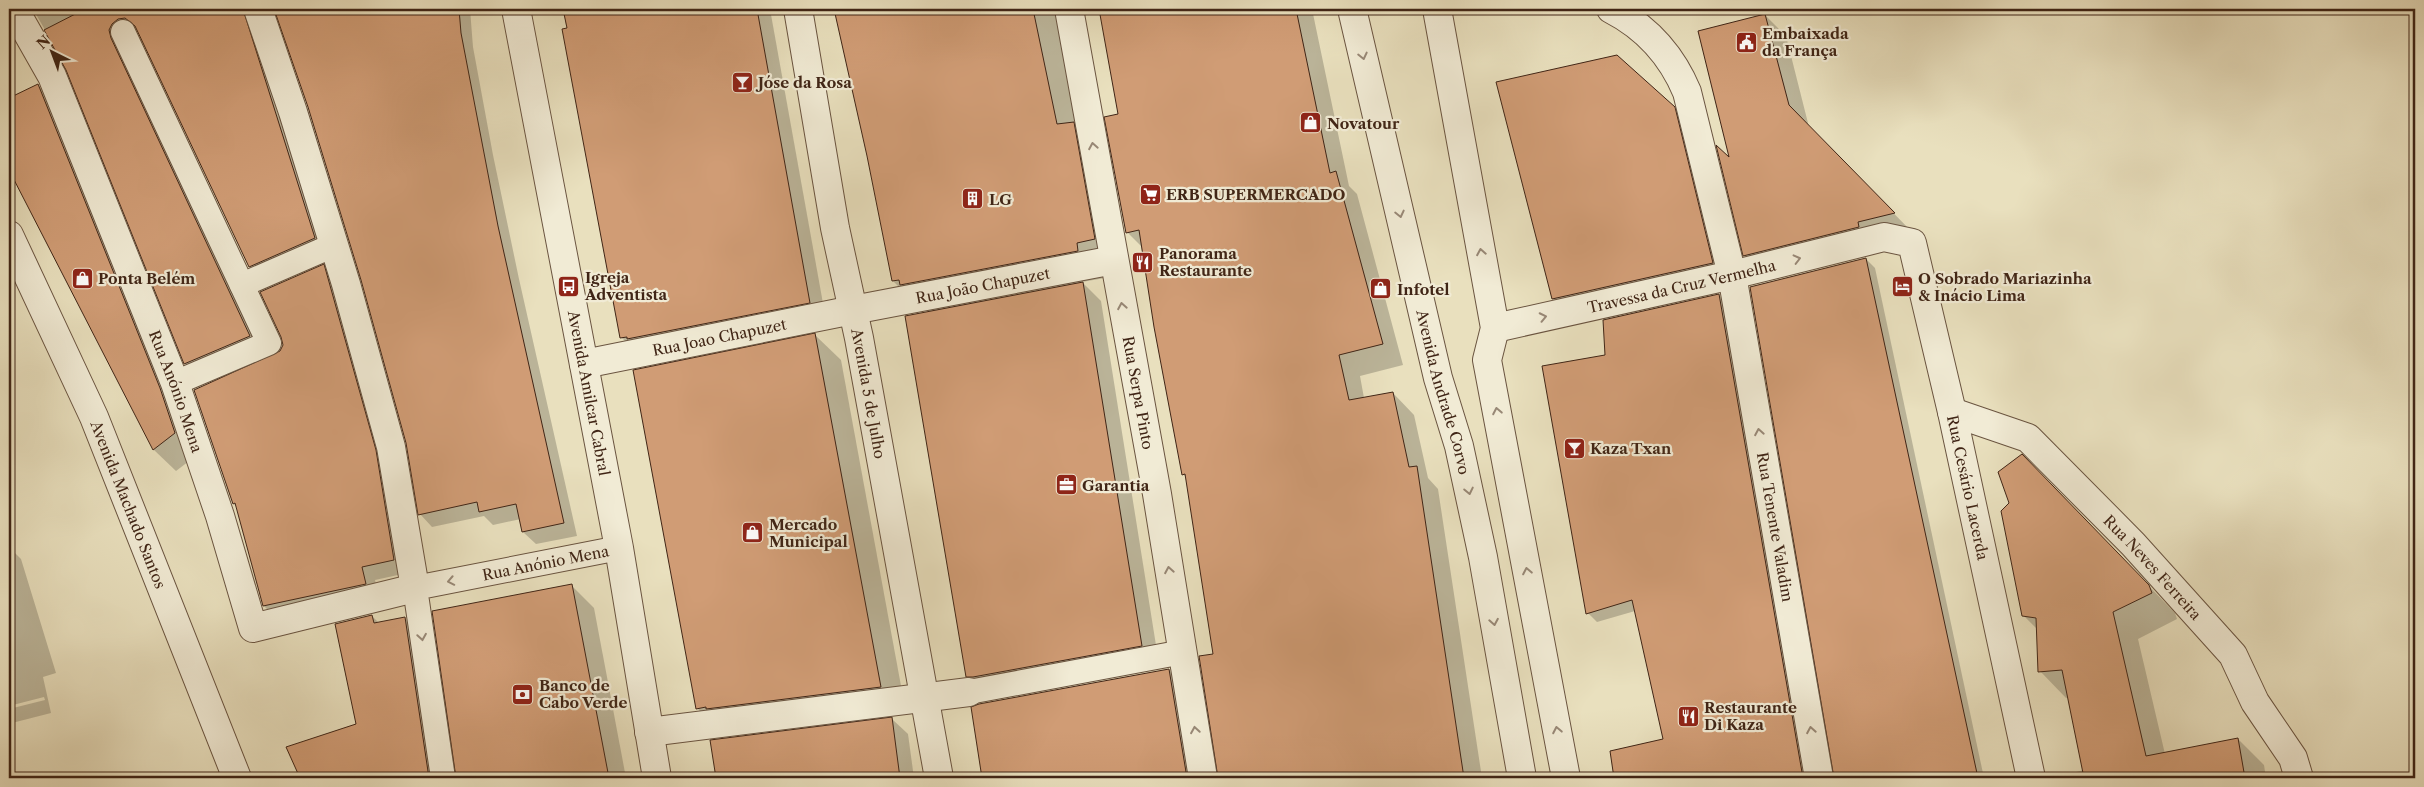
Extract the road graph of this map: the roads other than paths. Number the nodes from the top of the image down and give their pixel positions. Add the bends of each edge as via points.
1 (14, 9) edge
2 (258, 9) edge
3 (516, 9) edge
4 (798, 9) edge
5 (1069, 9) edge
6 (1352, 9) edge
7 (1437, 9) edge
8 (1610, 9) edge
9 (123, 32) dead end
10 (9, 235) edge
11 (1867, 241) joint
12 (334, 245) junction
13 (1114, 260) junction
14 (1732, 275) junction
15 (242, 285) junction
16 (853, 310) junction
17 (1495, 328) junction
18 (584, 364) junction
19 (175, 383) junction
20 (1952, 412) junction
21 (619, 548) junction
22 (414, 588) junction
23 (1183, 652) junction
24 (969, 692) joint
25 (926, 698) junction
26 (649, 732) junction
27 (237, 778) edge
28 (443, 778) edge
29 (657, 778) edge
30 (939, 778) edge
31 (1203, 778) edge
32 (1522, 778) edge
33 (1566, 778) edge
34 (1819, 778) edge
35 (2031, 778) edge
36 (2299, 778) edge

1 - 19 street, Rua Anónio Mena via 52,76
2 - 12 street
3 - 18 street, Avenida Amilcar Cabral
4 - 16 street, Avenida 5 de Julho via 835,228
13 -> 5 street, Rua Serpa Pinto
6 -> 32 street, Avenida Andrade Corvo via 1438,378 1459,446
17 -> 7 street
8 - 14 street, Rua Tenente Valadim via 1660,46 1677,68 1687,92
9 - 15 lane
10 - 27 street, Avenida Machado Santos via 94,417
14 -> 11 street, Travessa da Cruz Vermelha
11 - 20 street, Rua Cesário Lacerda via 1884,237 1912,243
12 - 15 lane
12 - 22 street via 391,448
13 - 16 street, Rua João Chapuzet
23 -> 13 street, Rua Serpa Pinto
17 -> 14 street, Travessa da Cruz Vermelha
34 -> 14 street, Rua Tenente Valadim
15 - 19 lane via 269,343
16 - 18 street, Rua Joao Chapuzet
16 - 25 street, Avenida 5 de Julho
33 -> 17 street via 1487,360
18 - 21 street, Avenida Amilcar Cabral
19 - 22 street, Rua Anónio Mena via 220,516 253,628
20 - 35 street, Rua Cesário Lacerda
20 - 36 street, Rua Neves Ferreira via 2028,438 2133,544 2233,655 2255,702 2293,758
21 -> 22 lane, Rua Anónio Mena
21 - 26 street, Avenida Amilcar Cabral
22 -> 28 lane
23 - 24 lane
31 -> 23 street, Rua Serpa Pinto
24 - 25 street
25 - 26 street
25 - 30 street, Avenida 5 de Julho
26 - 29 street, Avenida Amilcar Cabral

